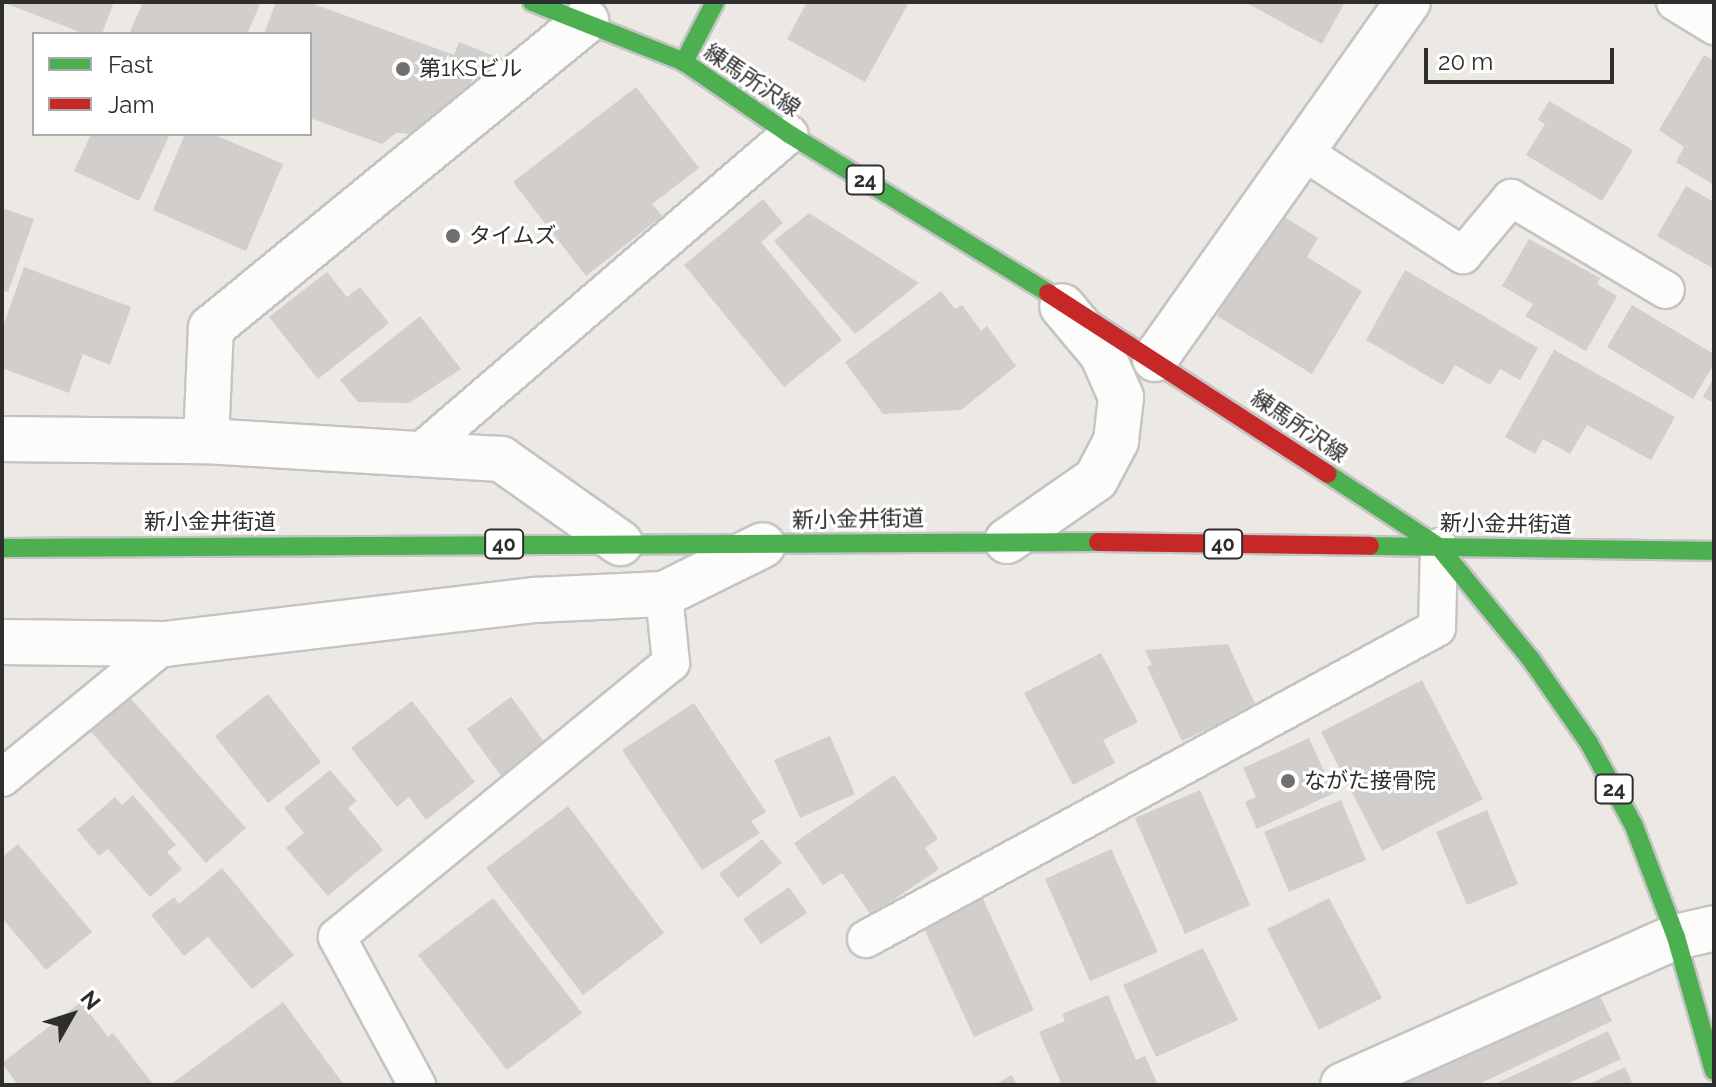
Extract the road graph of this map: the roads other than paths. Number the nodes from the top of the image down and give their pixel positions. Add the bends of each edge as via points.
1 (532, 2) edge
2 (715, 2) edge
3 (1408, 2) edge
4 (1675, 2) edge
5 (586, 21) junction
6 (1714, 26) edge
7 (684, 62) junction
8 (789, 134) junction
9 (1302, 151) junction
10 (1666, 290) dead end
11 (1049, 292) junction
12 (1155, 359) junction
13 (2, 439) edge
14 (206, 441) junction
15 (421, 451) junction
16 (1007, 541) junction
17 (620, 543) junction
18 (763, 545) junction
19 (1439, 547) junction
20 (2, 548) edge
21 (1714, 551) edge
22 (664, 594) junction
23 (2, 642) edge
24 (165, 644) junction
25 (2, 778) edge
26 (1695, 933) edge
27 (866, 939) dead end
28 (1714, 1071) edge
29 (417, 1085) edge
30 (1343, 1085) edge

1 - 5 main road
2 - 7 main road, 練馬所沢線
3 - 9 street
4 - 6 lane
5 - 7 main road
5 - 14 street via 211,328
7 - 8 main road, 練馬所沢線 / 24
8 - 11 main road, 練馬所沢線 / 24
8 - 15 lane
9 - 10 lane via 1463,255 1511,198
9 - 12 street
11 - 12 main road, 練馬所沢線 / 24
11 - 16 street via 1102,354 1121,397 1116,441 1096,479
12 - 19 main road, 練馬所沢線 / 24
13 - 14 street
14 - 15 street
15 - 17 street via 501,459
16 - 18 main road, 新小金井街道 / 40
16 - 19 main road, 新小金井街道 / 40
17 - 18 main road, 新小金井街道 / 40
17 - 20 main road, 新小金井街道 / 40
18 - 22 street
19 - 21 main road, 新小金井街道 / 40
19 - 26 main road, 練馬所沢線 / 24 via 1530,658 1589,743
19 - 27 lane via 1437,628
22 - 24 street via 535,600
22 - 29 lane via 671,663 337,937
23 - 24 street
24 - 25 lane
26 - 28 main road, 練馬所沢線 / 24
26 - 30 street

